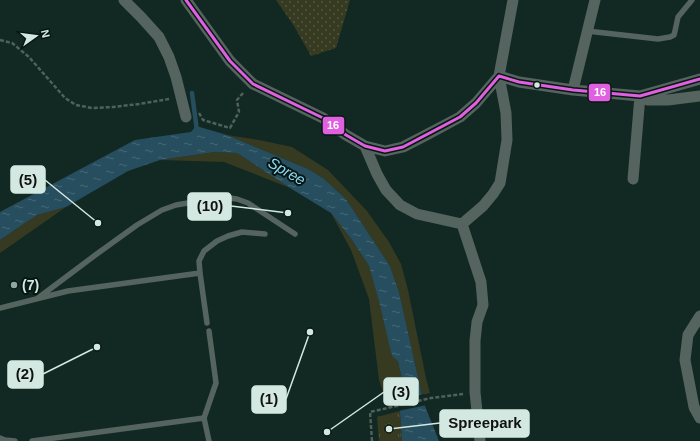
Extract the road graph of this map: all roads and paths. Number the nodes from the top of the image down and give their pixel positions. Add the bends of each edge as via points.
1 (124, 0) edge
2 (186, 0) edge
3 (513, 0) edge
4 (595, 0) edge
5 (692, 0) edge
6 (587, 31) junction
7 (0, 40) edge
8 (499, 76) junction
9 (700, 79) edge
10 (251, 82) junction
11 (573, 90) junction
12 (640, 96) junction
13 (700, 96) edge
14 (181, 97) junction
15 (197, 110) dead end
16 (186, 117) dead end
17 (365, 146) junction
18 (633, 178) dead end
19 (462, 224) junction
20 (265, 234) dead end
21 (295, 234) dead end
22 (200, 273) junction
23 (38, 298) junction
24 (0, 308) edge
25 (700, 316) edge
26 (207, 323) dead end
27 (208, 331) dead end
28 (475, 392) junction
29 (204, 418) junction
30 (700, 418) edge
31 (0, 438) edge
32 (15, 441) edge
33 (32, 441) edge
34 (209, 441) edge
35 (372, 441) edge
36 (480, 441) edge

1 - 14 street via 159,37 169,57
2 - 10 street via 230,61
3 - 8 street
4 - 6 street
5 - 6 lane via 678,17 674,35 670,38 658,39
6 - 11 street
7 - 14 path via 12,43 29,57 65,98 76,105 92,108 113,107
8 - 11 street via 519,82
8 - 17 street via 471,108 430,133 403,147 385,151
8 - 19 street via 506,113 507,140 500,183 483,206
9 - 12 street
10 - 15 path via 237,100 240,112 230,128 203,120
10 - 17 street via 322,118
11 - 12 street
12 - 13 street via 648,100 668,100
12 - 18 street
14 - 16 street
17 - 19 street via 386,190 400,205 417,214
19 - 28 street via 481,282 483,305 477,322 475,341
20 - 22 lane via 242,232 217,241 204,251 199,261
21 - 23 lane via 248,203 237,199 176,206 162,210 137,225
22 - 23 lane via 68,290
22 - 26 lane
23 - 24 lane
25 - 30 street via 688,335 685,360 694,407
27 - 29 lane via 216,383
28 - 35 path via 431,398 370,412
28 - 36 street
29 - 33 lane
29 - 34 lane
31 - 32 lane

